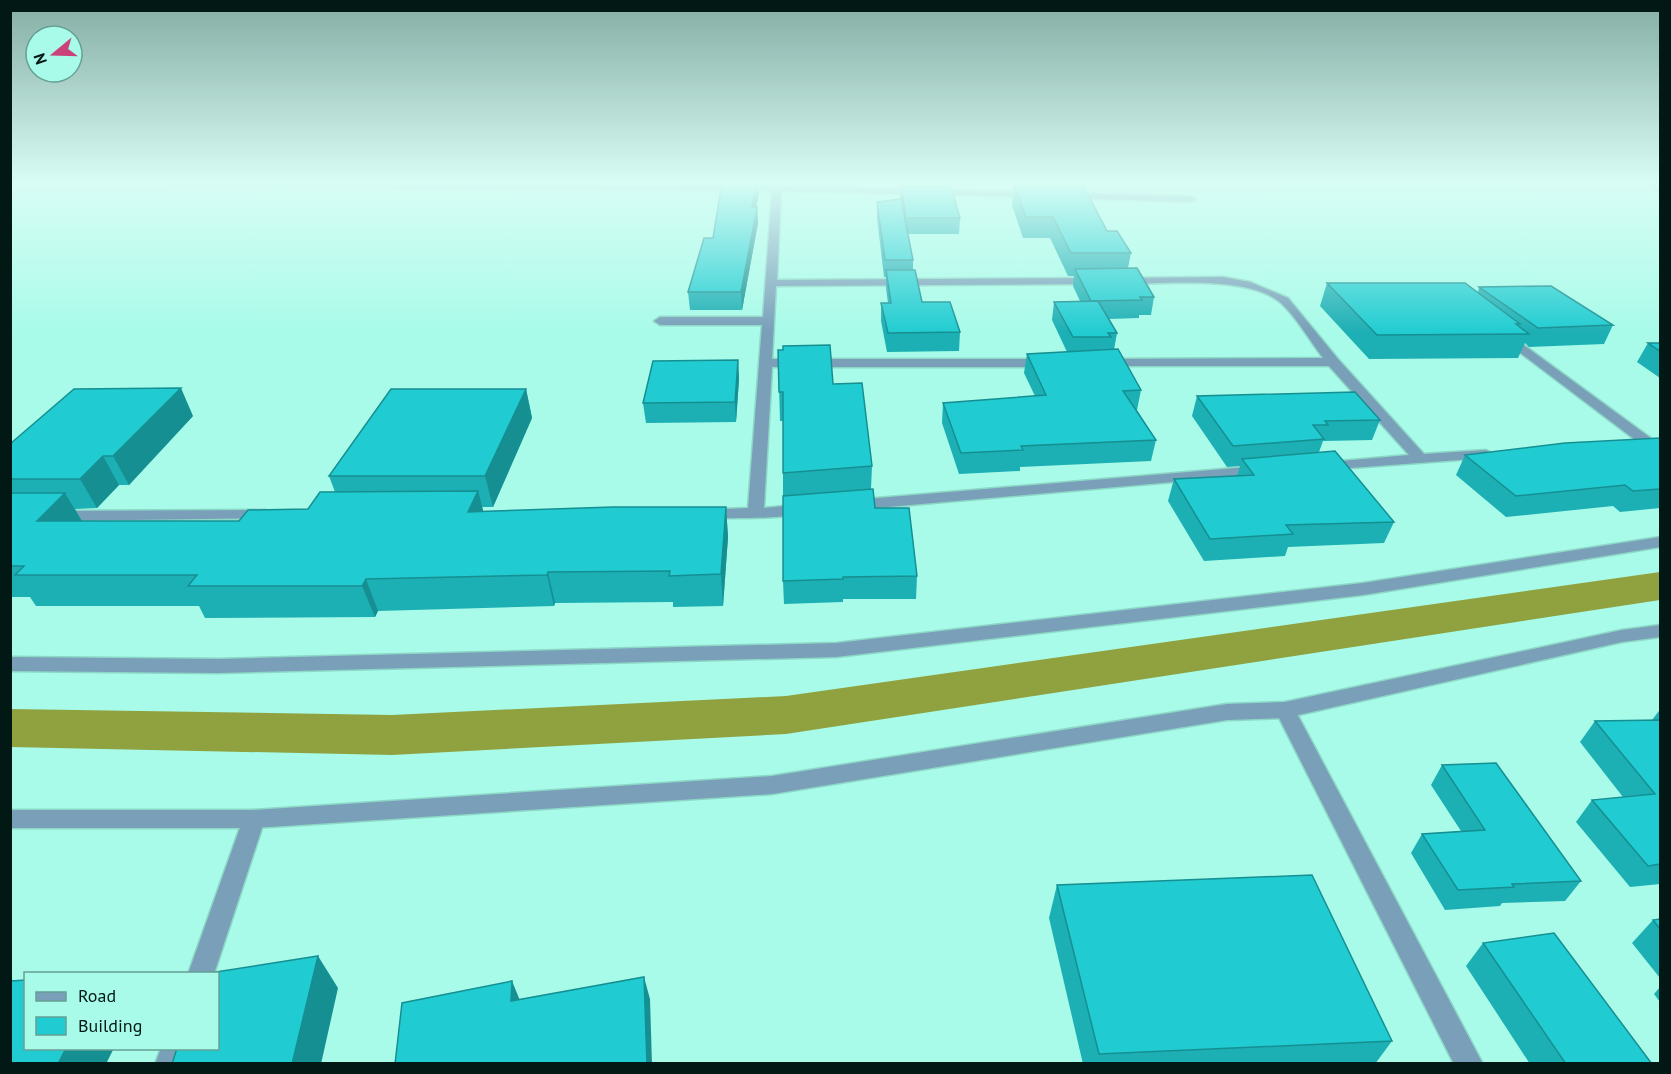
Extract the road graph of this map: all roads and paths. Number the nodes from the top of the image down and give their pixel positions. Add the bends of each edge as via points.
1 (774, 233) edge
2 (770, 283) junction
3 (660, 321) dead end
4 (768, 321) junction
5 (1492, 325) edge
6 (1333, 362) junction
7 (766, 363) junction
8 (1061, 363) edge
9 (1085, 363) edge
10 (1654, 442) edge
11 (1624, 444) edge
12 (1499, 453) edge
13 (1419, 458) junction
14 (1312, 467) edge
15 (1277, 470) edge
16 (839, 506) edge
17 (815, 508) edge
18 (685, 513) edge
19 (756, 513) junction
20 (283, 515) edge
21 (46, 516) edge
22 (1660, 542) edge
23 (1660, 631) edge
24 (10, 663) edge
25 (1284, 710) junction
26 (10, 819) edge
27 (254, 819) junction
28 (202, 972) edge
29 (1469, 1064) edge

1 - 2 street
2 - 4 street
2 - 6 street via 1223,280 1246,284 1284,300
3 - 4 street
4 - 7 street
5 - 10 street
6 - 9 street
6 - 13 street
7 - 8 street
7 - 19 street
10 - 11 street
12 - 13 street
13 - 14 street
15 - 16 street
17 - 19 street
18 - 19 street
20 - 21 street
22 - 24 street via 1363,589 836,650 219,666
23 - 25 street
25 - 27 street via 1227,712 772,785
25 - 29 street
26 - 27 street
27 - 28 street

